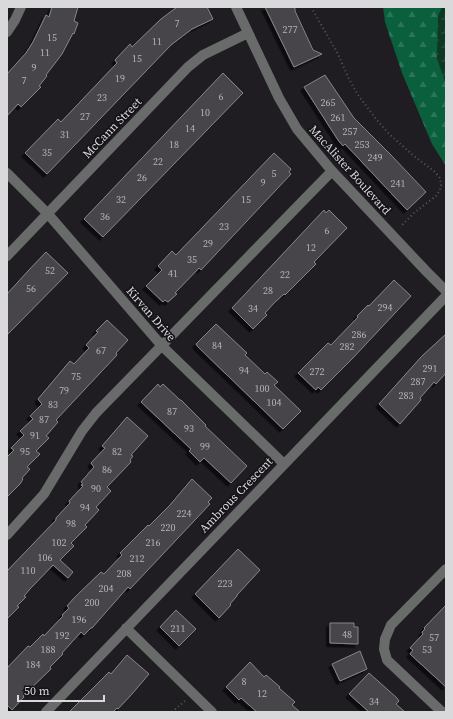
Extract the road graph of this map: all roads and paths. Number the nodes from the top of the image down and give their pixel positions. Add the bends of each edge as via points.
1 (21, 7) edge
2 (236, 7) edge
3 (311, 7) edge
4 (7, 32) edge
5 (248, 33) junction
6 (332, 171) junction
7 (7, 173) edge
8 (48, 214) junction
9 (392, 236) junction
10 (7, 256) edge
11 (446, 291) edge
12 (446, 296) edge
13 (162, 346) junction
14 (284, 464) junction
15 (7, 535) edge
16 (446, 570) edge
17 (126, 628) junction
18 (193, 693) junction
19 (46, 712) edge
20 (172, 712) edge
21 (212, 712) edge
22 (442, 712) edge

1 - 4 street
2 - 5 street, MacAlister Boulevard
3 - 9 path via 358,95 376,119 389,134 440,178 440,190 436,196 415,212
5 - 6 street, MacAlister Boulevard via 297,129
5 - 8 street, McCann Street via 203,55 188,66
6 - 9 street, MacAlister Boulevard
6 - 13 street
7 - 8 street, Kirvan Drive
8 - 10 street, McCann Street
8 - 13 street, Kirvan Drive
9 - 11 street, MacAlister Boulevard
12 - 14 street, Ambrous Crescent
13 - 14 street, Kirvan Drive
13 - 15 street via 96,413 82,431 44,494
14 - 17 street, Ambrous Crescent
16 - 22 street via 391,625 384,649 387,660
17 - 18 street
17 - 19 street, Ambrous Crescent
18 - 20 path
18 - 21 street

